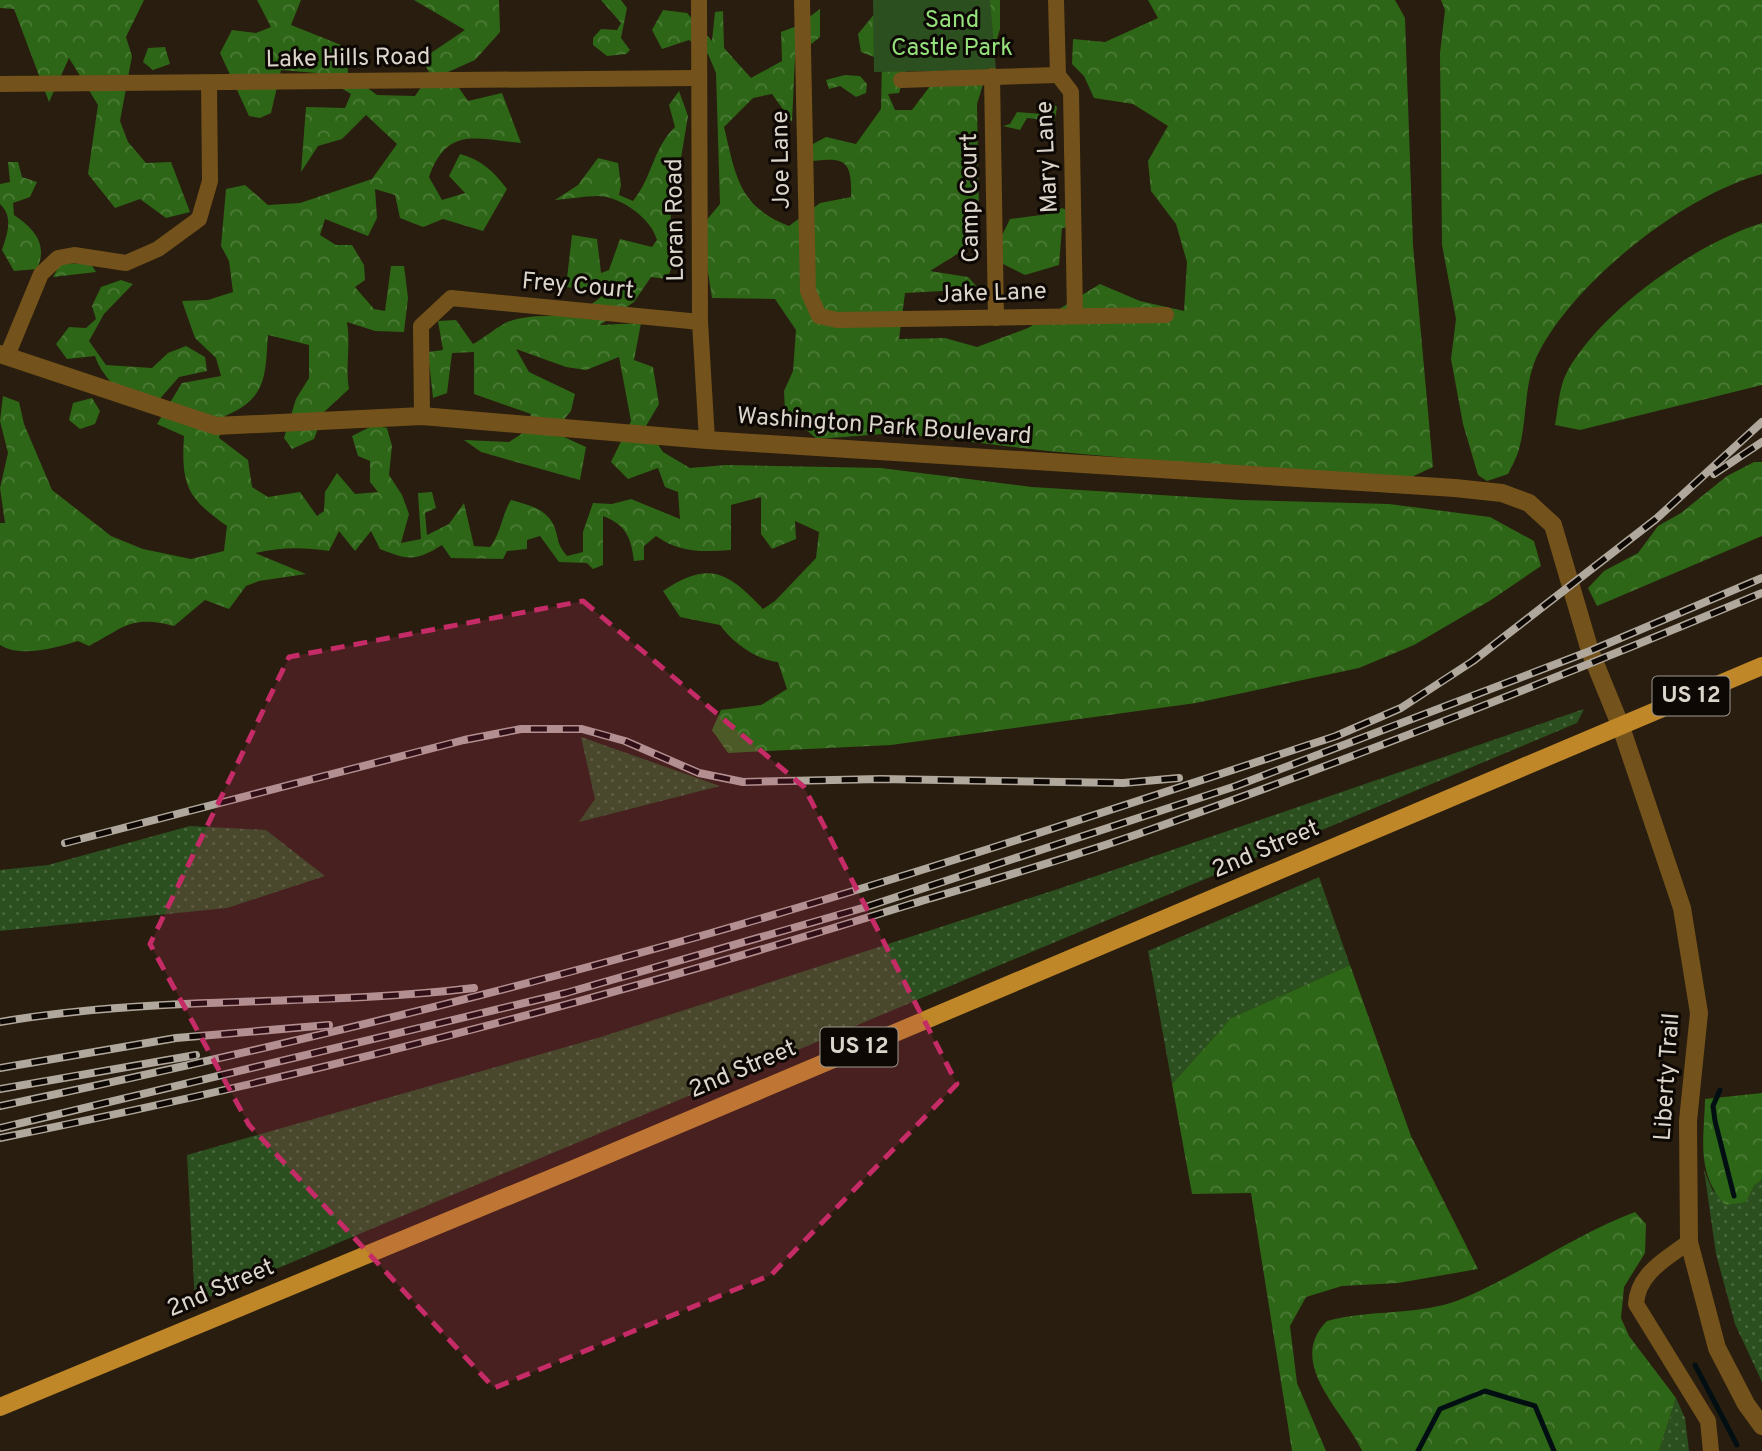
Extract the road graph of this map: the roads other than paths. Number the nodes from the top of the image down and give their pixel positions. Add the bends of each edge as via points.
1 (699, 0) edge
2 (802, 0) edge
3 (1056, 0) edge
4 (1058, 75) junction
5 (992, 76) junction
6 (697, 78) junction
7 (901, 80) dead end
8 (209, 83) junction
9 (0, 84) edge
10 (1075, 314) junction
11 (1166, 315) dead end
12 (819, 316) joint
13 (996, 318) junction
14 (701, 322) junction
15 (3, 355) edge
16 (422, 416) junction
17 (707, 440) junction
18 (1762, 666) edge
19 (1621, 727) junction
20 (1689, 1242) junction
21 (0, 1407) edge
22 (1762, 1426) edge
23 (1711, 1451) edge

1 - 6 street, Loran Road
2 - 12 street, Joe Lane via 808,291
3 - 4 street, Mary Lane
4 - 5 street
4 - 10 street, Mary Lane via 1071,92
5 - 7 street
5 - 13 street, Camp Court
6 - 8 street, Lake Hills Road
6 - 14 street, Loran Road
8 - 9 street, Lake Hills Road
8 - 15 street via 210,181 200,219 158,249 127,263 74,255 58,258 41,274
10 - 11 street, Jake Lane
10 - 13 street, Jake Lane
12 - 13 street, Jake Lane via 837,320
14 - 16 street, Frey Court via 451,298 421,326
14 - 17 street, Loran Road
15 - 16 street, Washington Park Boulevard via 216,426
16 - 17 street, Washington Park Boulevard
17 - 19 street, Washington Park Boulevard via 1502,493 1529,503 1553,525 1590,651
18 - 19 main road, US 12
19 - 20 street, Liberty Trail via 1682,908 1699,1013 1688,1121
19 - 21 main road, 2nd Street / US 12
20 - 22 street, Liberty Trail via 1717,1348
20 - 23 street via 1646,1276 1636,1304 1703,1411

